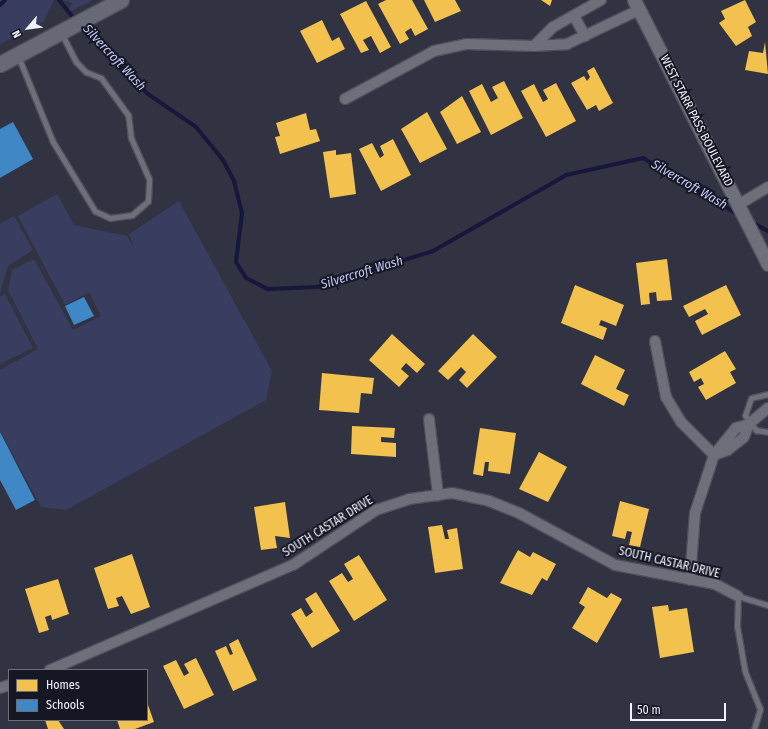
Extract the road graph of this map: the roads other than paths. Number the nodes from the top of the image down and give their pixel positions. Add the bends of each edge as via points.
1 (121, 0) edge
2 (601, 0) edge
3 (637, 5) edge
4 (574, 16) junction
5 (60, 32) junction
6 (586, 36) junction
7 (534, 46) junction
8 (17, 55) junction
9 (1, 65) edge
10 (345, 99) dead end
11 (768, 187) edge
12 (738, 205) junction
13 (768, 264) edge
14 (655, 341) dead end
15 (768, 394) edge
16 (768, 408) edge
17 (429, 419) dead end
18 (748, 424) junction
19 (768, 432) edge
20 (714, 455) junction
21 (438, 495) junction
22 (690, 580) junction
23 (738, 596) junction
24 (768, 605) edge
25 (52, 669) edge
26 (754, 729) edge

1 - 5 main road
2 - 4 street
3 - 6 street
3 - 12 street, WEST STARR PASS BOULEVARD
4 - 6 street
4 - 7 street via 553,27
5 - 8 main road
5 - 8 lane via 76,62 86,72 102,78 128,115 131,138 149,179 148,201 132,215 110,218 95,212 54,142
6 - 7 street via 567,44
7 - 10 street via 467,44 434,51
8 - 9 main road
11 - 12 street
12 - 13 street, WEST STARR PASS BOULEVARD
14 - 20 street via 666,397 681,422
15 - 18 lane via 756,395 747,403 745,415
16 - 18 street
17 - 21 street
18 - 19 lane via 756,430
18 - 20 street via 736,428
20 - 22 street via 695,514
21 - 22 street, SOUTH CASTAR DRIVE via 452,493 489,501 615,565
21 - 25 street, SOUTH CASTAR DRIVE via 409,499 376,510 293,565
22 - 23 street, SOUTH CASTAR DRIVE via 715,584
23 - 24 lane
23 - 26 lane via 737,626 745,672 760,709

